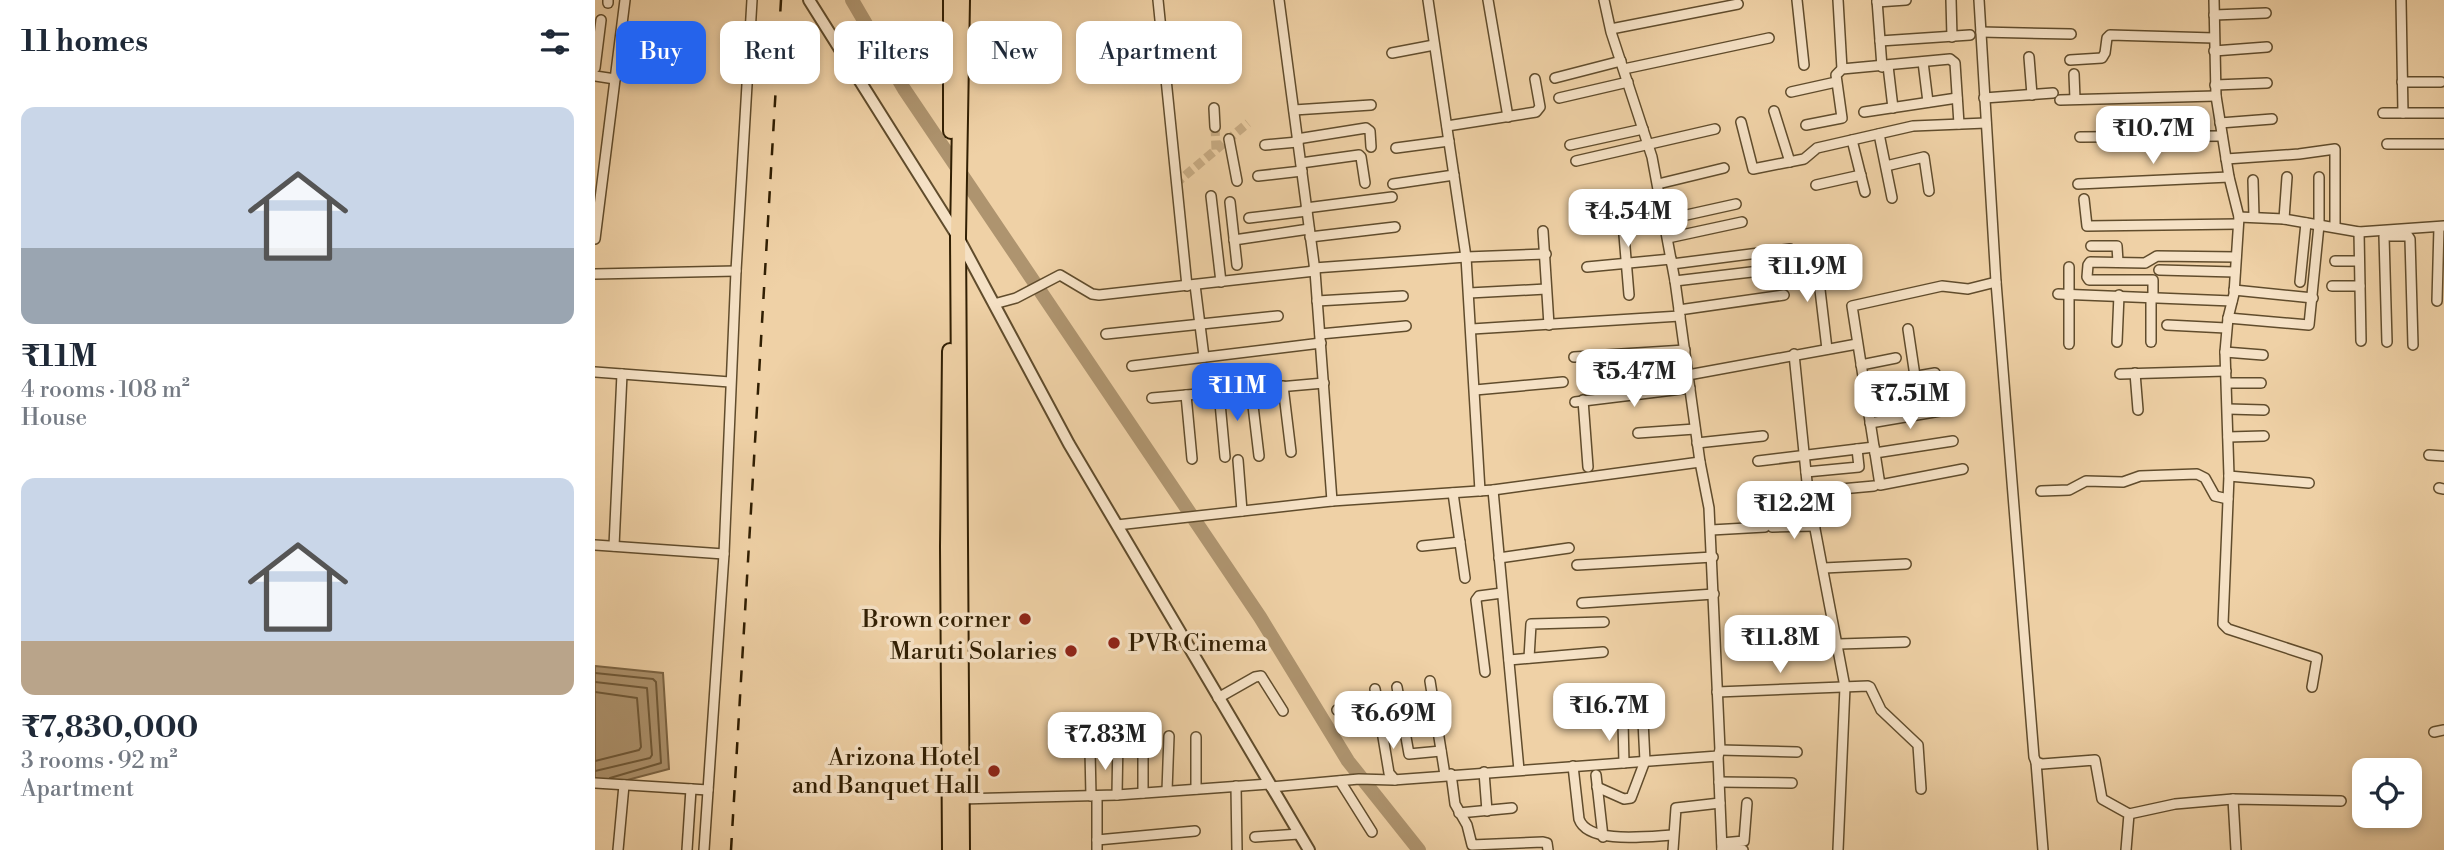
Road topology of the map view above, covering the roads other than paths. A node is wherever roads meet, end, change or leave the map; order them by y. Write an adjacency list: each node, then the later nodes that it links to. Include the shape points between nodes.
1 (625, 0): 46 (street)
2 (752, 0): 164 (street)
3 (810, 0): 138 (street)
4 (951, 0): 94 (main road)
5 (962, 0): 94 (main road)
6 (1158, 0): 171 (street)
7 (1279, 0): 65 (street)
8 (1428, 0): 31 (street)
9 (1488, 0): 71 (street)
10 (1604, 0): 23 (street)
11 (1797, 0): 39 (street)
12 (1838, 0): 42 (street)
13 (1906, 0): 18 (street)
14 (1951, 0): 27 (street)
15 (1979, 0): 24 (street)
16 (2214, 0): 21 (street)
17 (2401, 0): 50 (street)
18 (1877, 1): 30 (street)
19 (1738, 4): 23 (street)
20 (2266, 13): 21 (street)
21 (2214, 15): 29 (street)
22 (601, 20): 41 (street)
23 (1611, 29): 38 (street)
24 (1981, 32): 25 (street); 59 (street)
25 (2071, 34)
26 (1970, 35): 27 (street)
27 (1952, 37): 30 (street)
28 (1769, 38): 38 (street)
29 (2214, 38): 33 (street); 36 (street, via 2108,35 2104,57)
30 (1880, 41): 40 (street)
31 (1434, 45): 34 (street); 78 (street)
32 (2267, 47): 33 (street)
33 (2214, 51): 53 (street)
34 (1392, 53)
35 (2029, 57): 55 (street)
36 (2070, 60)
37 (1923, 62): 40 (street); 58 (street, via 1953,60); 61 (street)
38 (1622, 65): 45 (street); 48 (street)
39 (1804, 65)
40 (1885, 66): 42 (street); 63 (street)
41 (595, 68)
42 (1842, 69): 49 (street)
43 (2074, 74): 60 (street)
44 (595, 76): 46 (street)
45 (1555, 78)
46 (615, 79): 145 (street)
47 (1535, 79): 71 (street, via 1539,110)
48 (1628, 82): 57 (street); 80 (street)
49 (1836, 82): 54 (street); 77 (street, via 1842,118)
50 (2402, 82): 51 (street); 69 (street)
51 (2441, 82)
52 (2267, 83): 53 (street)
53 (2215, 85): 56 (street)
54 (1791, 92)
55 (2032, 95): 59 (street); 60 (street)
56 (2216, 96): 60 (street); 75 (street)
57 (1559, 98)
58 (1958, 98): 61 (street); 76 (street)
59 (1984, 98): 74 (street)
60 (2075, 99)
61 (1928, 102): 63 (street)
62 (1371, 105): 65 (street)
63 (1893, 107): 67 (street)
64 (1214, 108): 79 (street)
65 (1294, 110): 87 (street)
66 (1774, 111): 99 (street)
67 (1864, 111)
68 (2383, 113): 69 (street)
69 (2403, 113): 70 (street)
70 (2444, 113)
71 (1508, 117): 78 (street)
72 (2271, 119): 75 (street)
73 (1741, 122): 99 (street, via 1753,169)
74 (1986, 123): 76 (street); 169 (street)
75 (2220, 123): 83 (street)
76 (1959, 124): 82 (street, via 1919,125)
77 (1806, 125)
78 (1447, 126): 88 (street)
79 (1215, 127)
80 (1643, 129): 89 (street); 93 (street)
81 (1715, 129): 89 (street)
82 (1879, 134): 86 (street); 100 (street)
83 (2222, 136): 84 (street); 97 (street)
84 (2080, 137)
85 (1230, 139): 110 (street)
86 (1852, 140): 99 (street, via 1817,148 1806,158); 104 (street)
87 (1298, 141): 92 (street); 95 (street, via 1366,128); 101 (street)
88 (1449, 141): 96 (street); 103 (street)
89 (1649, 144): 98 (street); 113 (street)
90 (2387, 144): 91 (street)
91 (2444, 144)
92 (1265, 145)
93 (1570, 145)
94 (956, 146): 138 (main road)
95 (1371, 147)
96 (1396, 148)
97 (2226, 159): 106 (street); 136 (street, via 2335,149)
98 (1576, 161)
99 (1790, 162)
100 (1886, 166): 116 (street, via 1924,157); 120 (street)
101 (1301, 167): 105 (street); 111 (street, via 1359,155); 125 (street)
102 (1724, 168): 113 (street)
103 (1454, 175): 112 (street); 151 (street)
104 (1861, 175): 115 (street); 117 (street)
105 (1258, 176)
106 (2229, 177): 114 (street); 131 (street)
107 (2287, 177): 129 (street)
108 (2319, 177): 134 (street)
109 (2253, 180): 127 (street)
110 (1237, 181)
111 (1366, 183)
112 (1392, 184)
113 (1658, 184): 124 (street)
114 (2078, 184)
115 (1816, 185)
116 (1929, 191)
117 (1865, 192)
118 (1211, 196): 168 (street)
119 (1392, 197): 125 (street)
120 (1892, 198)
121 (2084, 198): 131 (street, via 2087,226)
122 (1230, 202): 146 (street)
123 (1736, 204): 130 (street)
124 (1662, 206): 126 (street); 130 (street)
125 (1307, 210): 128 (street); 140 (street)
126 (1587, 214)
127 (2254, 217): 129 (street); 131 (street)
128 (1249, 218)
129 (2284, 219): 133 (street)
130 (1664, 220): 144 (street)
131 (2239, 220): 152 (street)
132 (1742, 222): 144 (street)
133 (2306, 223): 134 (street); 170 (street)
134 (2319, 225): 136 (street); 183 (street)
135 (1395, 227): 140 (street)
136 (2335, 227): 141 (street)
137 (2441, 227): 141 (street); 186 (street)
138 (955, 231): 187 (street); 298 (main road)
139 (1543, 231): 149 (street)
140 (1310, 233): 146 (street); 162 (street)
141 (2359, 234): 143 (street); 155 (street)
142 (1624, 235): 157 (street)
143 (2384, 236): 202 (street); 205 (street, via 2410,239)
144 (1668, 238): 153 (street)
145 (595, 239)
146 (1234, 240): 158 (street)
147 (2091, 246): 156 (street, via 2117,246)
148 (1790, 249): 153 (street)
149 (1546, 254): 151 (street); 174 (street)
150 (1816, 256): 206 (street)
151 (1466, 257): 162 (street); 176 (street)
152 (2236, 257): 156 (street, via 2157,256 2144,263); 165 (street)
153 (1672, 261): 157 (street); 167 (street)
154 (2336, 261): 155 (street)
155 (2360, 261): 173 (street)
156 (2118, 262): 182 (street, via 2089,263 2087,279 2150,279)
157 (1627, 264): 160 (street); 181 (street)
158 (1237, 265)
159 (1802, 266): 167 (street)
160 (1587, 267)
161 (2069, 267): 177 (street)
162 (1315, 270): 168 (street); 184 (street)
163 (2159, 270): 165 (street)
164 (736, 271): 166 (street); 224 (street)
165 (2235, 272): 175 (street)
166 (595, 274)
167 (1675, 281): 188 (street)
168 (1221, 282): 171 (street)
169 (1996, 282): 203 (street, via 1968,289 1942,286 1852,306); 322 (street)
170 (2300, 282)
171 (1191, 285): 187 (street, via 1099,295 1064,276 1055,276 1017,298); 191 (street)
172 (2332, 286): 173 (street)
173 (2360, 286): 199 (street)
174 (1546, 289): 176 (street); 192 (street)
175 (2234, 290): 183 (street); 185 (street)
176 (1469, 293): 195 (street)
177 (2062, 294): 179 (street); 204 (street)
178 (1784, 295): 188 (street)
179 (2119, 295): 182 (street); 200 (street)
180 (1403, 296): 184 (street)
181 (1629, 296)
182 (2152, 297): 185 (street); 201 (street)
183 (2313, 298): 190 (street, via 2309,326)
184 (1317, 301): 198 (street)
185 (2232, 301): 190 (street)
186 (2437, 301)
187 (994, 304): 275 (street)
188 (1680, 313): 192 (street); 207 (street)
189 (1278, 316): 191 (street)
190 (2227, 323): 193 (street); 208 (street)
191 (1200, 324): 197 (street); 211 (street)
192 (1549, 325): 195 (street)
193 (2167, 325)
194 (1406, 326): 198 (street)
195 (1472, 329): 233 (street)
196 (1908, 329): 223 (street)
197 (1106, 334)
198 (1321, 339): 211 (street); 226 (street)
199 (2361, 341)
200 (2117, 342)
201 (2151, 342)
202 (2387, 342)
203 (1857, 344): 206 (street); 214 (street)
204 (2069, 344)
205 (2413, 345)
206 (1826, 349): 209 (street)
207 (1685, 350): 212 (street); 221 (street)
208 (2225, 352): 210 (street); 216 (street)
209 (1794, 354): 221 (street); 252 (street)
210 (2263, 355)
211 (1204, 357): 215 (street)
212 (1574, 357)
213 (1896, 358): 214 (street)
214 (1861, 365): 229 (street)
215 (1132, 366)
216 (2226, 371): 219 (street); 227 (street)
217 (595, 372): 220 (street)
218 (1935, 373): 223 (street)
219 (2135, 373): 222 (street); 239 (street)
220 (622, 374): 224 (street); 281 (street)
221 (1688, 374): 231 (street)
222 (2120, 374)
223 (1915, 376): 229 (street)
224 (730, 382): 283 (street)
225 (1563, 382): 233 (street)
226 (1324, 383): 230 (street); 273 (street)
227 (2227, 383): 228 (street); 237 (street)
228 (2261, 383)
229 (1865, 385): 241 (street)
230 (1283, 386): 232 (street); 251 (street)
231 (1690, 388): 242 (street); 261 (street, via 1579,401)
232 (1251, 389): 234 (street); 254 (street)
233 (1475, 390): 268 (street)
234 (1219, 392): 235 (street); 256 (street)
235 (1186, 395): 236 (street); 257 (street)
236 (1151, 398)
237 (2228, 409): 240 (street); 246 (street)
238 (1945, 410): 241 (street)
239 (2138, 410)
240 (2264, 410)
241 (1870, 423): 250 (street)
242 (1695, 429): 243 (street); 248 (street)
243 (1638, 433)
244 (1763, 436): 248 (street)
245 (2264, 436): 246 (street)
246 (2228, 437): 264 (street)
247 (1953, 441): 250 (street)
248 (1697, 443): 260 (street)
249 (1857, 449): 250 (street); 252 (street); 263 (street, via 1859,467)
250 (1874, 450): 262 (street, via 1881,485)
251 (1291, 452)
252 (1803, 455): 259 (street); 263 (street)
253 (2429, 455): 255 (street)
254 (1259, 456)
255 (2444, 456)
256 (1225, 457)
257 (1192, 459)
258 (1238, 460): 274 (street)
259 (1758, 461)
260 (1700, 462): 267 (street); 277 (street)
261 (1588, 467)
262 (1963, 469)
263 (1805, 472): 270 (street)
264 (2228, 476): 265 (street); 272 (street)
265 (2309, 483)
266 (1874, 486): 270 (street)
267 (1493, 490): 268 (street); 285 (street)
268 (1480, 491): 271 (street)
269 (2041, 491): 272 (street, via 2069,489 2086,481 2197,474 2205,478 2215,496)
270 (1808, 492): 276 (street)
271 (1453, 493): 273 (street); 278 (street)
272 (2228, 499): 304 (street, via 2224,624 2317,658)
273 (1332, 501): 274 (street)
274 (1242, 511): 275 (street)
275 (1117, 525): 307 (street)
276 (1815, 526): 277 (street); 288 (street)
277 (1711, 530): 284 (street)
278 (1460, 542): 280 (street); 289 (street)
279 (595, 545): 281 (street)
280 (1422, 545)
281 (614, 546): 283 (street)
282 (1569, 548): 285 (street)
283 (724, 554): 341 (street)
284 (1713, 557): 287 (street); 291 (street)
285 (1499, 558): 290 (street)
286 (1906, 564): 288 (street)
287 (1577, 565)
288 (1824, 568): 295 (street)
289 (1465, 578)
290 (1503, 593): 299 (street); 300 (street, via 1476,600)
291 (1714, 594): 292 (street); 306 (street)
292 (1582, 603)
293 (1604, 622): 297 (street, via 1531,624)
294 (1905, 642): 295 (street)
295 (1839, 644): 303 (street)
296 (1603, 653): 297 (street)
297 (1529, 658): 299 (street)
298 (954, 659): 346 (main road); 367 (main road)
299 (1509, 660): 325 (street)
300 (1485, 672)
301 (1430, 681): 318 (street)
302 (1397, 687): 318 (street, via 1409,754)
303 (1845, 687): 306 (street); 340 (street, via 1870,687 1881,710 1915,741); 374 (street)
304 (2312, 687)
305 (1375, 689): 308 (street)
306 (1717, 691): 320 (street)
307 (1218, 698): 310 (street, via 1259,676); 335 (street)
308 (1378, 703): 309 (street); 330 (street)
309 (1337, 710)
310 (1283, 711)
311 (1643, 721): 321 (street)
312 (1623, 722): 323 (street)
313 (1169, 736): 342 (street)
314 (1118, 737): 344 (street)
315 (1196, 737): 339 (street)
316 (1143, 738): 343 (street)
317 (1090, 750): 345 (street)
318 (1441, 751): 327 (street)
319 (1797, 752): 320 (street)
320 (1719, 753): 321 (street); 331 (street)
321 (1644, 761): 323 (street); 337 (street, via 1631,798)
322 (2036, 762): 354 (street, via 2095,760 2102,799); 375 (street)
323 (1624, 763): 324 (street)
324 (1573, 766): 325 (street); 360 (street, via 1580,824)
325 (1519, 770): 326 (street)
326 (1484, 772): 327 (street); 352 (street)
327 (1448, 774): 330 (street); 353 (street)
328 (1596, 775): 337 (street)
329 (1340, 780): 330 (street); 335 (street); 356 (street)
330 (1394, 780)
331 (1719, 782): 333 (street); 349 (street)
332 (595, 783): 334 (street)
333 (1792, 783)
334 (624, 785): 338 (street); 364 (street)
335 (1270, 785): 336 (street); 357 (street)
336 (1235, 786): 339 (street); 369 (street)
337 (1597, 786): 360 (street)
338 (691, 789): 341 (street); 365 (street)
339 (1196, 789): 342 (street)
340 (1921, 789)
341 (708, 790): 366 (street)
342 (1167, 792): 343 (street)
343 (1143, 793): 344 (street)
344 (1117, 795): 345 (street)
345 (1094, 796): 346 (street); 361 (street)
346 (961, 799): 368 (main road)
347 (2233, 799): 348 (street); 354 (street); 377 (street)
348 (2341, 802)
349 (1720, 803): 358 (street, via 1676,808); 362 (street)
350 (1747, 803): 362 (street, via 1744,841)
351 (1512, 808): 352 (street)
352 (1487, 811): 353 (street)
353 (1459, 813): 363 (street, via 1472,845)
354 (2129, 814): 376 (street)
355 (1195, 831): 361 (street)
356 (1373, 832)
357 (1299, 834): 359 (street); 370 (street)
358 (1673, 835): 360 (street); 372 (street)
359 (1255, 837)
360 (1603, 837)
361 (1097, 845)
362 (1722, 847): 373 (street)
363 (1488, 848): 371 (street, via 1543,842)
364 (618, 850)
365 (687, 850)
366 (704, 850)
367 (950, 850)
368 (962, 850)
369 (1237, 850)
370 (1309, 850)
371 (1549, 850)
372 (1673, 850)
373 (1743, 850)
374 (1838, 850)
375 (2043, 850)
376 (2126, 850)
377 (2236, 850)

